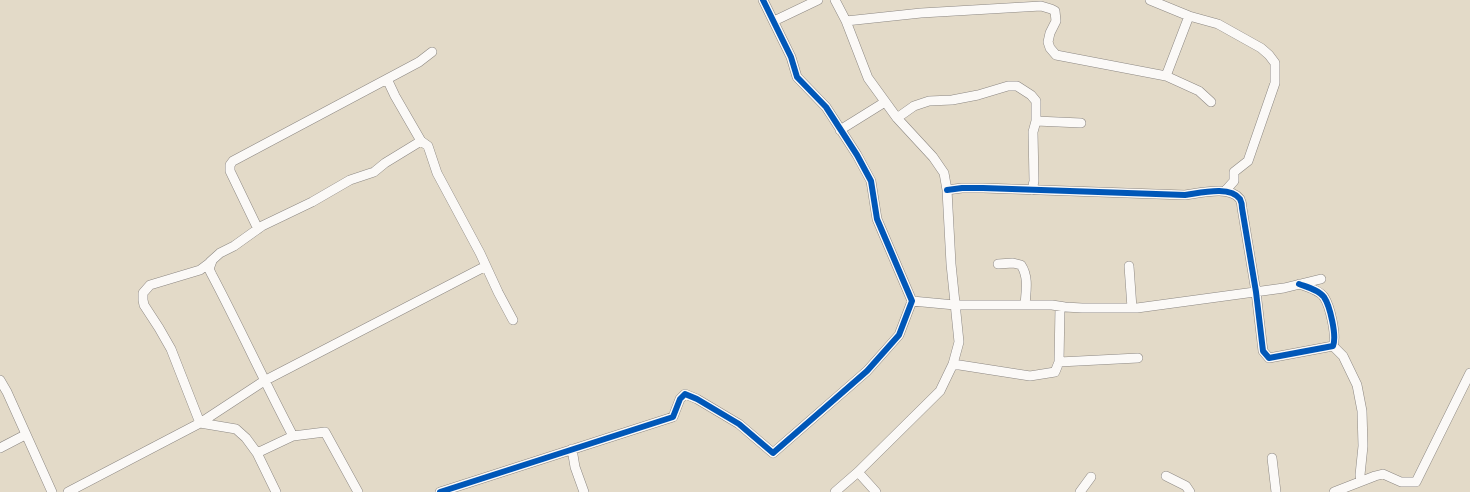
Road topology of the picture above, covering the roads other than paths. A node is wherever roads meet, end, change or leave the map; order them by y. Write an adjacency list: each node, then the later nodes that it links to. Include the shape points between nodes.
1 (763, 0): 6 (street)
2 (818, 0): 6 (street)
3 (835, 0): 7 (street)
4 (1150, 0): 5 (street)
5 (1189, 16): 9 (street); 20 (street, via 1218,24 1261,48 1275,63 1275,83 1248,160 1234,172 1234,181)
6 (774, 21): 16 (street, via 791,57 796,76 826,107)
7 (846, 21): 9 (street, via 921,12 1041,6 1054,11 1056,21 1048,42 1056,55); 11 (street, via 868,78)
8 (432, 52): 10 (street)
9 (1166, 76): 12 (street, via 1199,91)
10 (387, 79): 17 (street); 21 (street, via 233,161 230,171)
11 (885, 102): 13 (street); 16 (street)
12 (1211, 102)
13 (897, 118): 14 (street, via 914,106 929,101 978,96 1008,86 1017,86 1032,95 1036,101); 18 (street, via 944,172)
14 (1036, 121): 15 (street); 19 (street, via 1033,132 1035,170)
15 (1081, 123)
16 (840, 130): 29 (street, via 871,181 877,219)
17 (421, 141): 21 (street, via 374,172 350,180); 24 (street, via 428,146 437,173)
18 (947, 190): 19 (street); 30 (street, via 950,264)
19 (1032, 190): 20 (street, via 1186,196)
20 (1226, 190): 28 (street, via 1240,200)
21 (258, 228): 22 (street, via 210,262)
22 (212, 261): 41 (street, via 209,269 242,331); 42 (street, via 200,270 150,285 143,293 144,305 171,349)
23 (998, 264): 31 (street, via 1021,265 1025,271)
24 (486, 266): 34 (street); 41 (street)
25 (1129, 266): 33 (street)
26 (1321, 279): 27 (street)
27 (1299, 284): 28 (street); 35 (street, via 1313,289 1324,297 1334,328)
28 (1256, 292): 33 (street); 35 (street, via 1263,351 1269,358)
29 (912, 301): 30 (street); 46 (street, via 899,335 872,365 773,453 739,424 685,394 673,416)
30 (955, 305): 31 (street); 38 (street, via 959,342)
31 (1025, 305): 32 (street)
32 (1060, 307): 33 (street); 37 (street)
33 (1132, 308)
34 (513, 320)
35 (1333, 346): 52 (street, via 1343,356 1357,385 1362,411)
36 (1138, 358): 37 (street)
37 (1059, 362): 38 (street, via 1055,372 1030,376)
38 (953, 364): 49 (street, via 940,391)
39 (1470, 373): 52 (street, via 1416,482 1402,482 1383,474)
40 (0, 380): 43 (street)
41 (264, 381): 42 (street); 44 (street)
42 (200, 423): 47 (street, via 236,429); 54 (street)
43 (25, 435): 45 (street); 53 (street)
44 (293, 436): 47 (street); 56 (street, via 325,432)
45 (0, 448)
46 (572, 449): 57 (street); 58 (street)
47 (256, 453): 55 (street)
48 (1272, 458): 63 (street)
49 (858, 472): 59 (street); 60 (street)
50 (1166, 476): 62 (street, via 1186,486)
51 (1091, 477): 61 (street)
52 (1361, 481): 64 (street)
53 (52, 492)
54 (68, 492)
55 (276, 492)
56 (358, 492)
57 (440, 492)
58 (584, 492)
59 (835, 492)
60 (876, 492)
61 (1080, 492)
62 (1190, 492)
63 (1276, 492)
64 (1334, 492)

